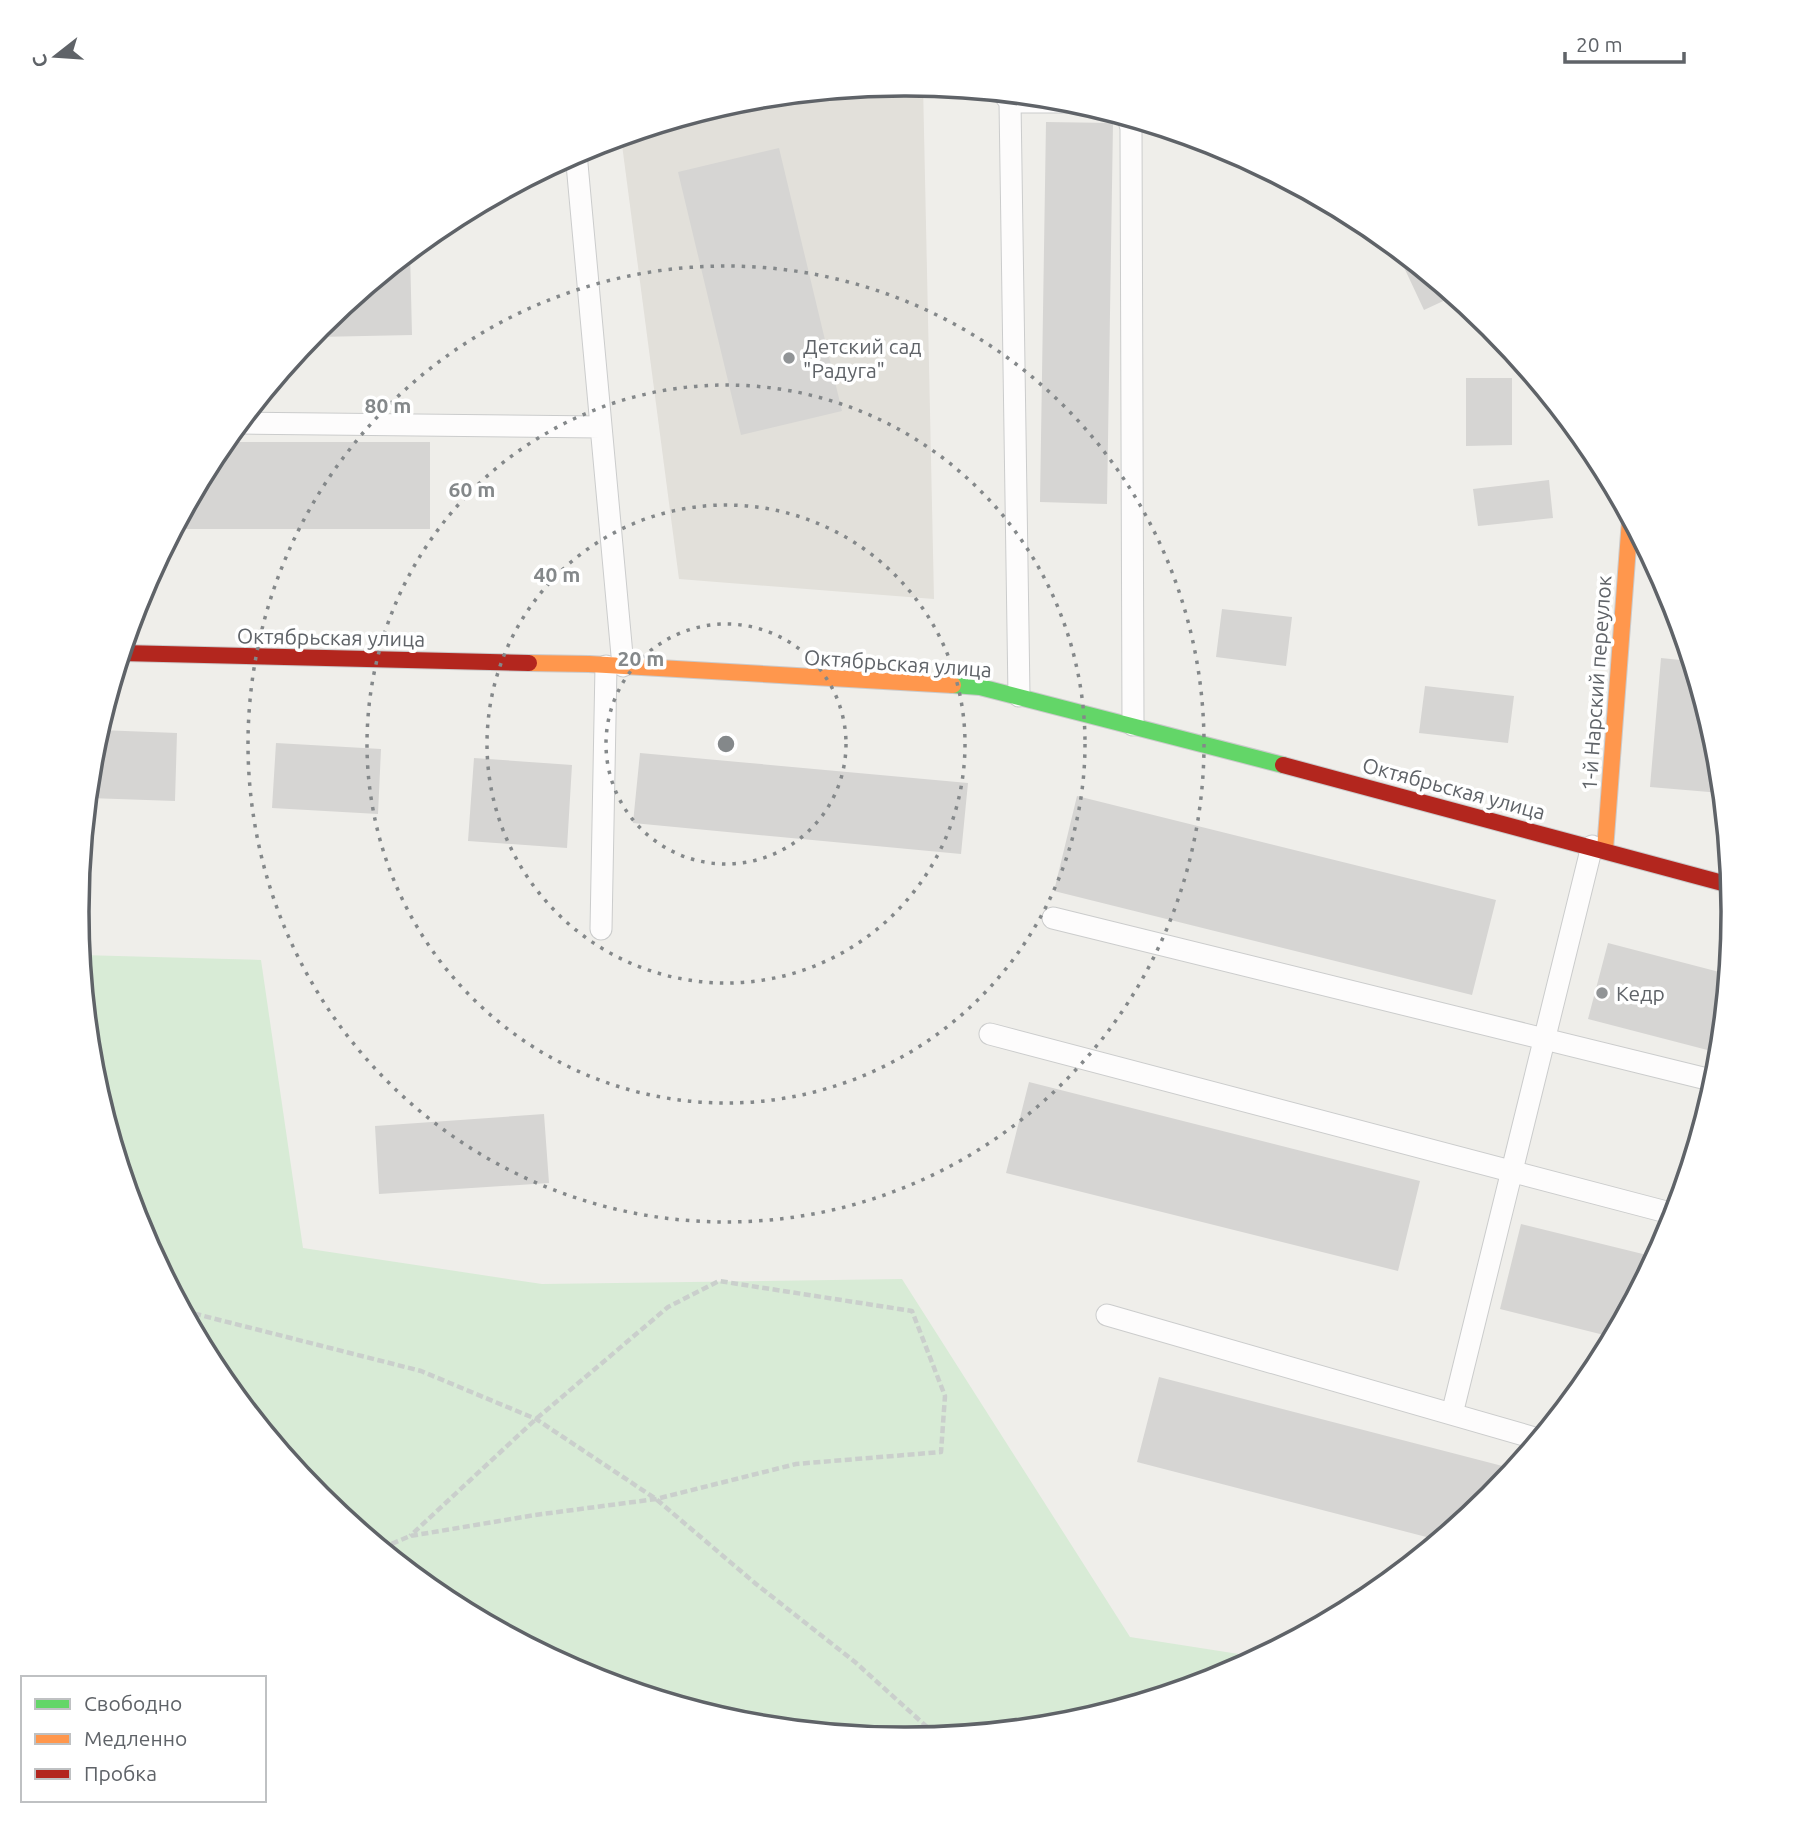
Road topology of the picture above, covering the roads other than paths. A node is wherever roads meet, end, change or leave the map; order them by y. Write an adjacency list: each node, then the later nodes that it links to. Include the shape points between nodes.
1 (1006, 102): 9 (lane)
2 (1129, 128): 10 (lane)
3 (577, 165): 5 (lane)
4 (252, 423): 5 (lane)
5 (601, 427): 8 (lane)
6 (1628, 536): 11 (street, 1-й Нарский переулок)
7 (132, 653): 8 (street, Октябрьская улица)
8 (614, 666): 9 (street, Октябрьская улица, via 980,687); 14 (lane)
9 (1019, 696): 10 (street, Октябрьская улица)
10 (1133, 725): 11 (street, Октябрьская улица)
11 (1598, 848): 12 (street, Октябрьская улица); 16 (lane)
12 (1720, 882)
13 (1053, 918): 16 (lane)
14 (601, 929)
15 (990, 1034): 18 (lane)
16 (1544, 1039): 17 (lane); 18 (lane)
17 (1703, 1078)
18 (1511, 1171): 19 (lane); 21 (lane)
19 (1664, 1211)
20 (1107, 1315): 21 (lane)
21 (1452, 1414): 22 (lane)
22 (1529, 1436)

